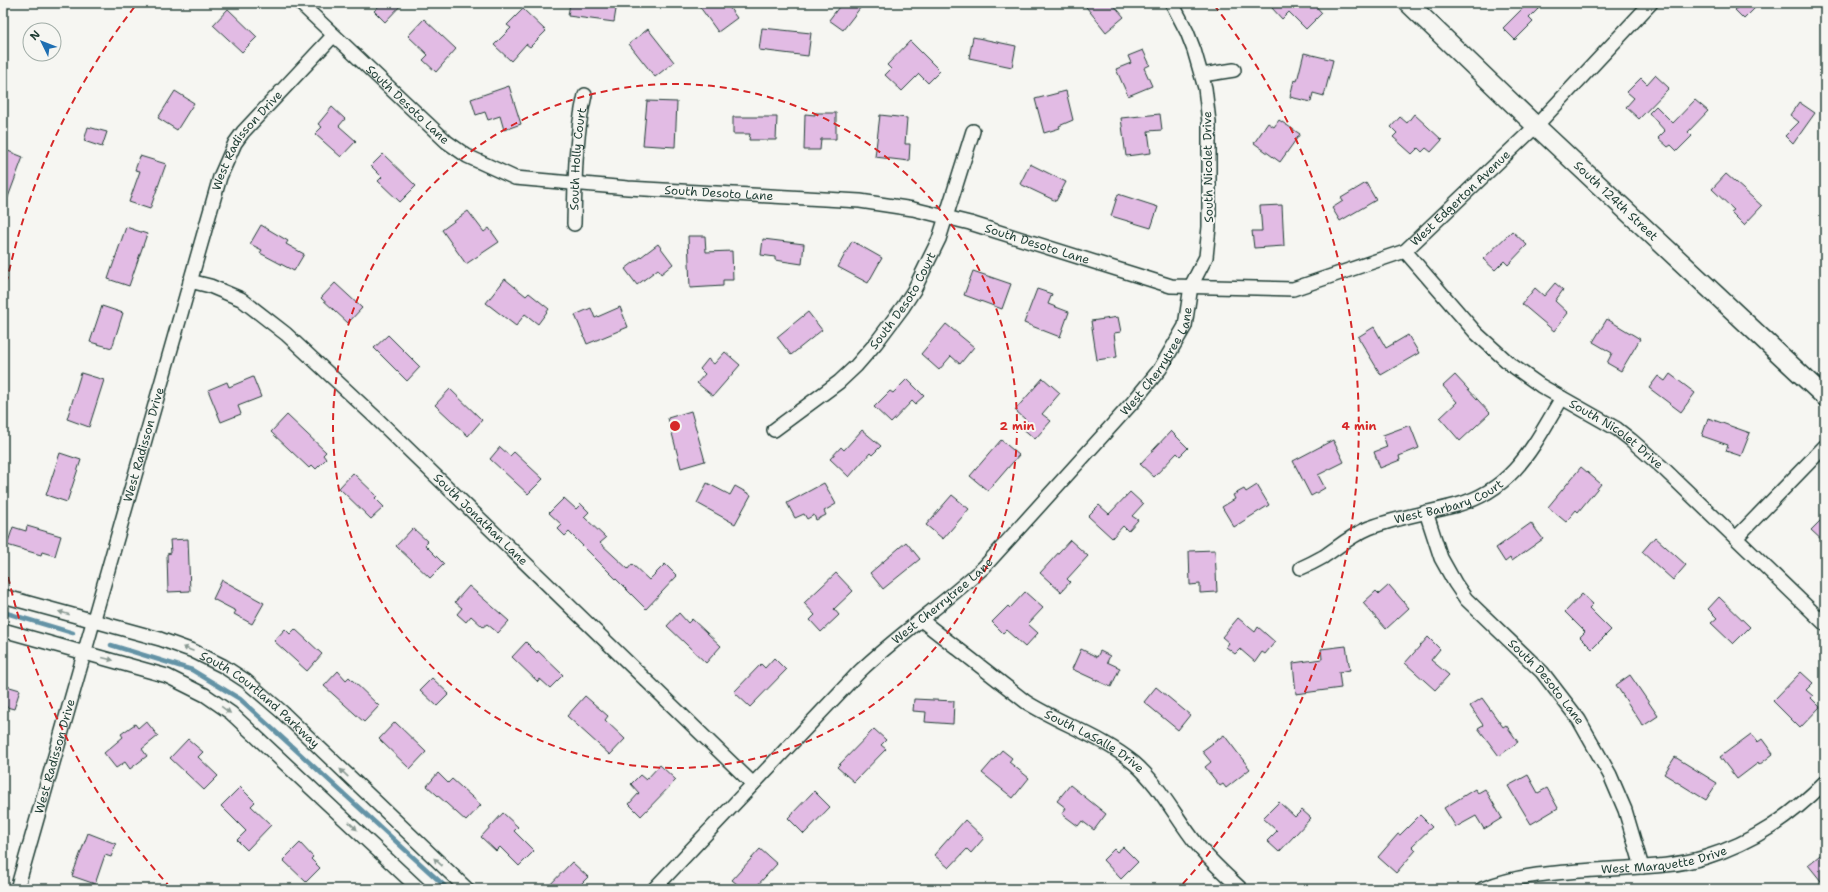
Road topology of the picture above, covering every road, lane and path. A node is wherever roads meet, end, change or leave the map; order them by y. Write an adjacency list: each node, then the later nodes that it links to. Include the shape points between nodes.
1 (300, 3): 5 (street, South Desoto Lane)
2 (1172, 3): 7 (street, South Nicolet Drive, via 1187,32)
3 (1408, 3): 9 (street, South 124th Street)
4 (1651, 3): 9 (street, West Edgerton Avenue)
5 (333, 36): 11 (street, South Desoto Lane, via 437,133 467,156 515,178); 15 (street, West Radisson Drive, via 235,143 220,177)
6 (1234, 70): 7 (street)
7 (1202, 75): 16 (street, South Nicolet Drive, via 1210,122 1209,227 1206,257)
8 (585, 95): 11 (street, South Holly Court, via 580,115)
9 (1536, 126): 14 (street, West Edgerton Avenue); 17 (street, South 124th Street)
10 (973, 131): 12 (street, South Desoto Court)
11 (575, 184): 12 (street, South Desoto Lane, via 860,201); 13 (street, South Holly Court)
12 (945, 217): 16 (street, South Desoto Lane, via 1002,232 1171,286); 19 (street, South Desoto Court, via 933,254 914,290 876,343 839,382)
13 (574, 224)
14 (1405, 251): 16 (street, West Edgerton Avenue, via 1293,289); 18 (street, South Nicolet Drive, via 1476,333 1510,364)
15 (190, 281): 26 (street, West Radisson Drive); 31 (street, South Jonathan Lane, via 241,299 286,334)
16 (1191, 286): 25 (street, West Cherrytree Lane, via 1185,326 1160,369 984,567)
17 (1825, 397)
18 (1562, 398): 21 (street, West Barbary Court, via 1534,446 1507,478 1466,502); 22 (street, South Nicolet Drive, via 1631,440)
19 (774, 430)
20 (1825, 446): 22 (street)
21 (1426, 512): 23 (street, West Barbary Court, via 1368,529); 32 (street, South Desoto Lane, via 1441,558 1466,599 1542,672 1579,720 1610,775 1625,810)
22 (1736, 538): 27 (street, South Nicolet Drive)
23 (1301, 568)
24 (3, 596): 26 (street, South Courtland Parkway, one-way to 24)
25 (921, 620): 31 (street, West Cherrytree Lane, via 860,671); 37 (street, South LaSalle Drive, via 1026,702 1118,751 1136,765 1196,844)
26 (93, 621): 29 (street, West Radisson Drive); 35 (street, South Courtland Parkway, one-way to 26, via 282,712 246,681 192,651 160,639)
27 (1825, 624)
28 (3, 630): 29 (street)
29 (84, 653): 33 (street, West Radisson Drive); 34 (street, one-way to 34, via 167,676 205,695 231,713)
30 (1825, 782): 32 (street, West Marquette Drive, via 1787,816 1754,839 1705,858)
31 (753, 784): 36 (street, West Cherrytree Lane)
32 (1642, 867): 38 (street, West Marquette Drive, via 1540,874 1504,881)
33 (18, 889)
34 (419, 889)
35 (467, 889)
36 (654, 889)
37 (1240, 889)
38 (1482, 889)

